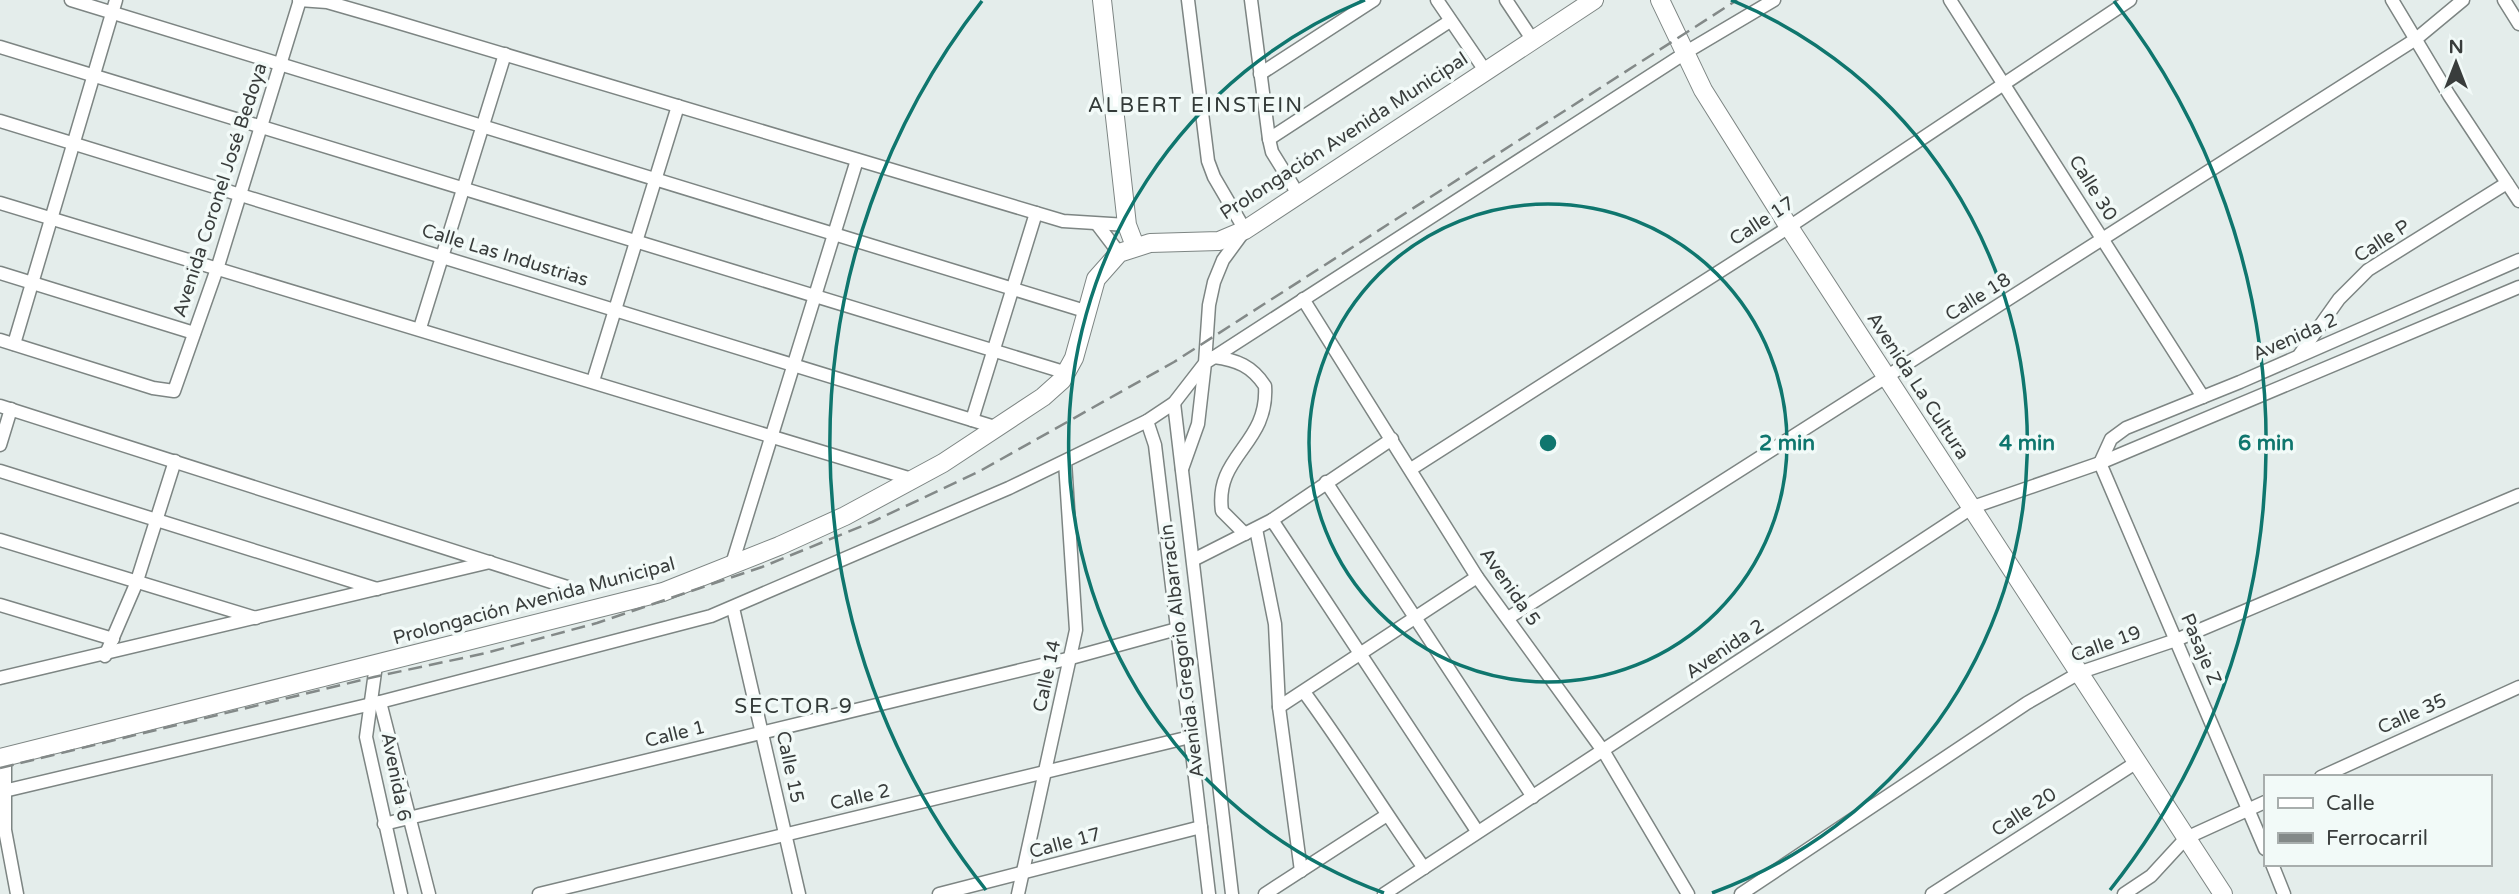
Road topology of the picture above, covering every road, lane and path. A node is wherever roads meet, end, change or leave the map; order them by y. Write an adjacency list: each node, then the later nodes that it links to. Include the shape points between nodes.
1 (71, 0): 17 (street)
2 (300, 0): 23 (street, via 327,2); 25 (street, Avenida Coronel José Bedoya)
3 (1101, 0): 47 (main road)
4 (1188, 0): 49 (street, via 1208,160)
5 (1251, 0): 27 (street)
6 (1374, 0): 27 (street)
7 (1437, 0): 18 (street)
8 (1506, 0): 20 (street)
9 (1661, 0): 24 (main road, Avenida La Cultura)
10 (1774, 0): 24 (street)
11 (1950, 0): 29 (street, Calle 30)
12 (2130, 0): 29 (street, Calle 17)
13 (2392, 0): 21 (street)
14 (2463, 0): 21 (street, Calle 18)
15 (2504, 0): 19 (street)
16 (1585, 2): 20 (main road, Prolongación Avenida Municipal)
17 (114, 6): 25 (street); 28 (street)
18 (1450, 21): 26 (street); 34 (street)
19 (2519, 24)
20 (1532, 39): 26 (main road, Prolongación Avenida Municipal)
21 (2416, 39): 38 (street); 51 (street, Calle 18)
22 (0, 47): 28 (street)
23 (505, 54): 30 (street); 32 (street)
24 (1684, 55): 48 (main road, Avenida La Cultura); 62 (street)
25 (280, 64): 32 (street); 33 (street, Avenida Coronel José Bedoya)
26 (1484, 69): 41 (main road, Prolongación Avenida Municipal)
27 (1259, 74): 34 (street)
28 (93, 75): 33 (street); 35 (street)
29 (2004, 84): 48 (street, Calle 17); 51 (street, Calle 30)
30 (678, 106): 36 (street); 37 (street)
31 (0, 121): 35 (street, Calle Las Industrias)
32 (483, 126): 37 (street); 39 (street)
33 (261, 127): 39 (street); 40 (street, Avenida Coronel José Bedoya)
34 (1269, 139): 41 (street)
35 (73, 143): 40 (street, Calle Las Industrias); 45 (street)
36 (857, 160): 44 (street); 50 (street)
37 (656, 179): 50 (street); 52 (street)
38 (2507, 183): 42 (street); 70 (street, Calle P, via 2368,270 2339,299)
39 (463, 189): 52 (street); 54 (street)
40 (240, 194): 54 (street, Calle Las Industrias); 56 (street, Avenida Coronel José Bedoya)
41 (1298, 194): 49 (main road, Prolongación Avenida Municipal)
42 (2519, 201)
43 (0, 203): 45 (street)
44 (1036, 213): 46 (street); 60 (street)
45 (51, 219): 56 (street); 58 (street)
46 (1097, 224): 47 (street); 53 (street)
47 (1127, 225): 53 (main road)
48 (1789, 227): 74 (main road, Avenida La Cultura); 91 (street, Calle 17)
49 (1245, 230): 53 (main road, Prolongación Avenida Municipal, via 1219,241); 71 (street, via 1223,260 1214,282 1209,305)
50 (834, 234): 60 (street); 61 (street)
51 (2103, 240): 74 (street, Calle 18); 77 (street, Calle 30)
52 (637, 242): 61 (street); 63 (street)
53 (1128, 249): 64 (main road, Prolongación Avenida Municipal, via 1101,272)
54 (442, 256): 63 (street, Calle Las Industrias); 65 (street)
55 (2519, 260): 70 (street, Avenida 2)
56 (218, 266): 65 (street); 66 (street, Avenida Coronel José Bedoya)
57 (0, 272): 58 (street)
58 (32, 282): 66 (street); 68 (street)
59 (2519, 287): 80 (street, Avenida 2)
60 (1013, 289): 64 (street); 69 (street)
61 (815, 296): 69 (street); 72 (street)
62 (1303, 299): 71 (street); 85 (street, Avenida 5)
63 (615, 309): 72 (street, Calle Las Industrias); 75 (street)
64 (1085, 311): 73 (main road, Prolongación Avenida Municipal)
65 (420, 328): 75 (street)
66 (194, 333): 68 (street, Avenida Coronel José Bedoya, via 174,391)
67 (0, 340): 68 (street)
68 (14, 344)
69 (994, 350): 73 (street); 81 (street)
70 (2299, 355): 76 (street, Avenida 2)
71 (1210, 360): 78 (street); 90 (street, via 1198,424); 99 (street, via 1240,362 1265,386 1265,408 1257,430 1226,471 1222,484 1222,511)
72 (794, 364): 81 (street, Calle Las Industrias); 84 (street)
73 (1067, 373): 83 (main road, Prolongación Avenida Municipal, via 1043,397)
74 (1887, 378): 96 (main road, Avenida La Cultura); 112 (street, Calle 18)
75 (593, 381): 84 (street)
76 (2240, 382): 77 (street, Avenida 2); 80 (street)
77 (2203, 397): 89 (street, Avenida 2, via 2117,434)
78 (1174, 403): 82 (street); 90 (street, Avenida Gregorio Albarracín)
79 (5, 407): 86 (street); 87 (street)
80 (2225, 409): 89 (street, Avenida 2)
81 (972, 420): 83 (street, Calle Las Industrias)
82 (1147, 421): 88 (street); 113 (street, Avenida Gregorio Albarracín, via 1155,445)
83 (998, 428): 93 (main road, Prolongación Avenida Municipal)
84 (772, 436): 93 (street); 103 (street)
85 (1392, 439): 91 (street, Avenida 5); 94 (street)
86 (0, 445)
87 (175, 461): 97 (street); 102 (street)
88 (1065, 462): 109 (street); 118 (street, Calle 14, via 1075,614)
89 (2100, 463): 96 (street, Avenida 2); 115 (street, Pasaje Z)
90 (1182, 469): 101 (street, Avenida Gregorio Albarracín)
91 (1411, 469): 104 (street, Avenida 5)
92 (0, 471): 97 (street)
93 (915, 480): 103 (main road, Prolongación Avenida Municipal, via 845,516)
94 (1326, 482): 98 (street); 111 (street)
95 (2519, 495): 115 (street, Calle 19)
96 (1973, 507): 120 (main road, Avenida La Cultura); 128 (street, Avenida 2)
97 (157, 520): 105 (street); 107 (street)
98 (1272, 520): 99 (street); 116 (street)
99 (1251, 532): 101 (street); 125 (street, via 1275,624)
100 (0, 540): 105 (street)
101 (1193, 560): 157 (street, Avenida Gregorio Albarracín)
102 (491, 561): 106 (street); 107 (street)
103 (732, 564): 119 (main road, Prolongación Avenida Municipal, via 663,592)
104 (1477, 577): 111 (street); 112 (street, Avenida 5)
105 (136, 584): 110 (street); 114 (street)
106 (567, 587)
107 (377, 589): 110 (street)
108 (0, 605): 114 (street)
109 (733, 608): 124 (street, via 627,641); 126 (street, Calle 15)
110 (257, 618): 117 (street)
111 (1416, 618): 116 (street); 134 (street)
112 (1508, 618): 128 (street, Avenida 5)
113 (1177, 629): 118 (street, Calle 1); 127 (street, Avenida Gregorio Albarracín)
114 (113, 639): 117 (street)
115 (2176, 640): 120 (street, Calle 19); 136 (street, Pasaje Z)
116 (1362, 655): 123 (street); 141 (street)
117 (105, 656): 121 (street)
118 (1071, 657): 126 (street, Calle 1); 131 (street, Calle 14)
119 (376, 666): 124 (street, Avenida 6); 129 (main road, Prolongación Avenida Municipal)
120 (2081, 672): 130 (main road, Avenida La Cultura); 161 (street, Calle 19, via 2027,703)
121 (0, 678)
122 (2519, 687): 132 (street, Calle 35)
123 (1304, 692): 125 (street); 137 (street, via 1355,761)
124 (374, 703): 133 (street); 138 (street, Avenida 6); 139 (street, Avenida 6, via 366,737)
125 (1279, 707): 147 (street)
126 (763, 733): 138 (street, Calle 1); 142 (street, Calle 15)
127 (1190, 737): 131 (street, Calle 2); 140 (street, Avenida Gregorio Albarracín)
128 (1604, 752): 134 (street, Avenida 2); 160 (street, Avenida 5)
129 (3, 757): 133 (street)
130 (2137, 762): 143 (main road, Avenida La Cultura); 162 (street, Calle 20)
131 (1045, 773): 142 (street, Calle 2); 148 (street, Calle 14)
132 (2325, 775)
133 (3, 791): 149 (street)
134 (1533, 797): 141 (street, Avenida 2)
135 (2264, 802): 136 (street)
136 (2248, 809): 143 (street); 144 (street, Pasaje Z)
137 (1387, 815): 146 (street); 147 (street)
138 (409, 818): 139 (street, Calle 1); 151 (street, Avenida 6)
139 (384, 824): 150 (street, Avenida 6)
140 (1201, 827): 148 (street, Calle 17); 156 (street, Avenida Gregorio Albarracín)
141 (1477, 831): 146 (street, Avenida 2)
142 (784, 835): 152 (street, Calle 2); 153 (street, Calle 15)
143 (2186, 838): 163 (street, via 2151,876); 164 (main road, Avenida La Cultura)
144 (2264, 847)
145 (2273, 866): 165 (street)
146 (1424, 868): 159 (street, Avenida 2)
147 (1301, 871): 158 (street)
148 (1023, 874): 154 (street, Calle 17); 155 (street, Calle 14)
149 (17, 894)
150 (401, 894)
151 (429, 894)
152 (539, 894)
153 (799, 894)
154 (939, 894)
155 (1018, 894)
156 (1209, 894)
157 (1232, 894)
158 (1265, 894)
159 (1384, 894)
160 (1688, 894)
161 (1741, 894)
162 (1932, 894)
163 (2124, 894)
164 (2222, 894)
165 (2284, 894)

